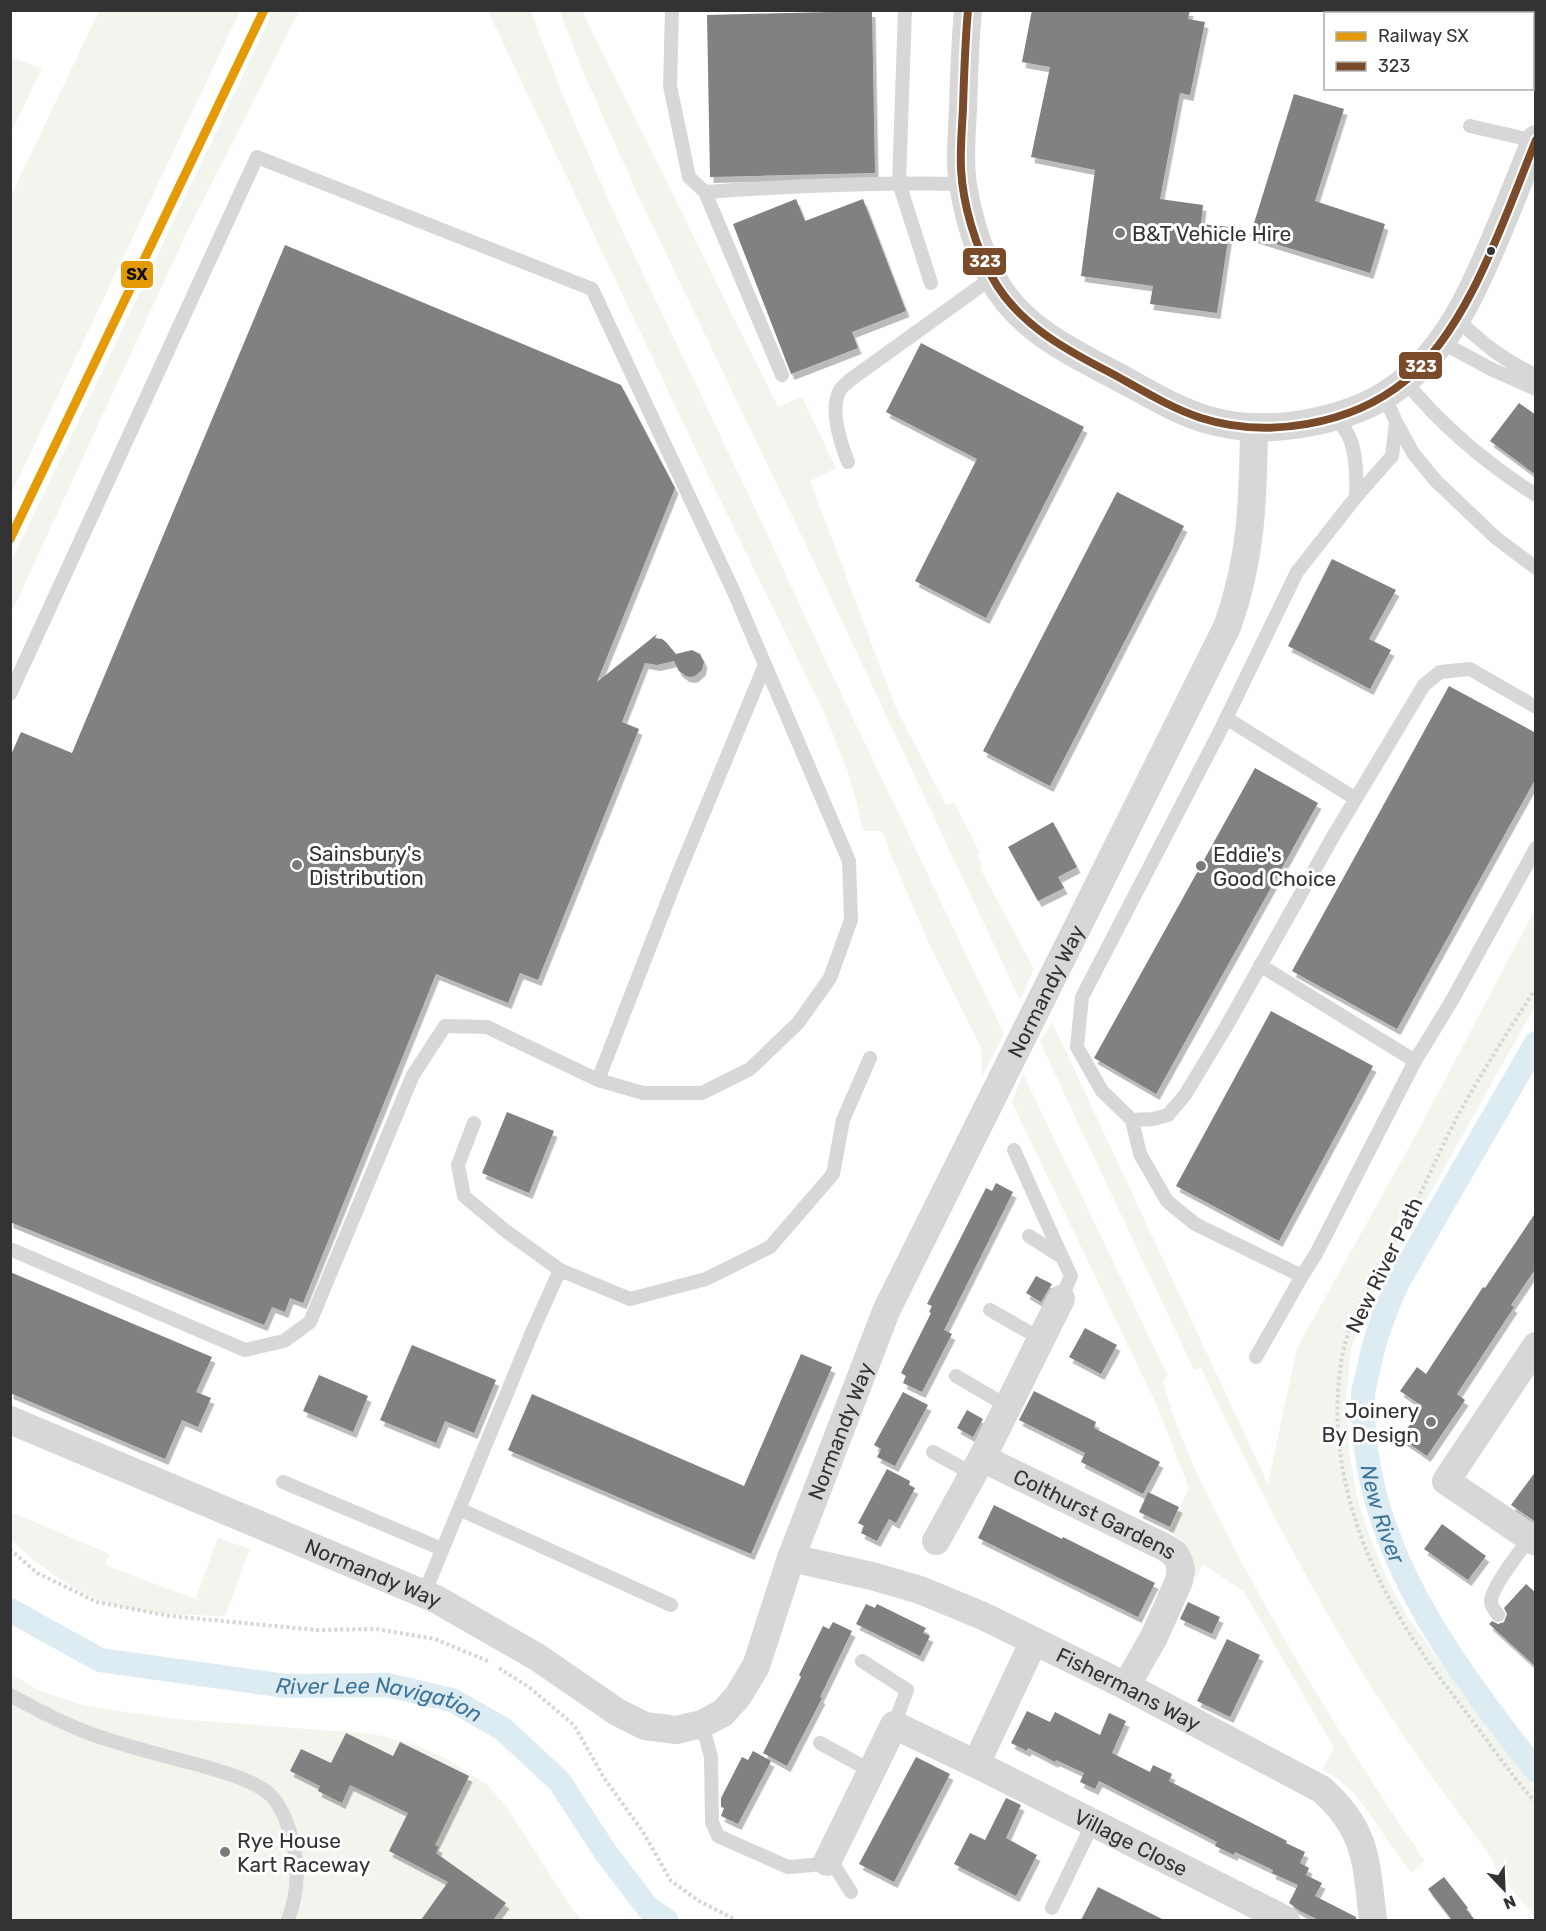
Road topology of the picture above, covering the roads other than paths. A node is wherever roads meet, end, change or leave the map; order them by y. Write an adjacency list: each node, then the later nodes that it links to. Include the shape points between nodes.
1 (672, 10): 8 (lane, via 670,86 689,177)
2 (905, 10): 6 (lane)
3 (968, 10): 7 (street, via 961,149)
4 (1470, 126): 5 (lane)
5 (1535, 140): 11 (street, via 1482,271)
6 (899, 183): 7 (lane); 8 (lane); 10 (lane)
7 (963, 184): 9 (street, via 974,229)
8 (705, 192): 12 (lane)
9 (993, 277): 18 (street, via 1026,322 1062,346 1188,412); 19 (lane, via 849,380 839,392 836,424)
10 (932, 283)
11 (1449, 331): 13 (lane); 14 (street); 15 (lane, via 1491,369)
12 (782, 375)
13 (1536, 375)
14 (1394, 388): 16 (street, via 1364,406); 17 (lane); 20 (lane, via 1426,406 1471,447)
15 (1536, 389)
16 (1326, 418): 18 (street); 21 (lane, via 1338,422 1350,440 1357,464)
17 (1396, 422): 21 (lane, via 1392,456); 22 (lane, via 1413,453 1436,482 1496,538)
18 (1254, 427): 56 (street, Normandy Way, via 1254,488 1248,547 1227,627 886,1309)
19 (848, 462)
20 (1536, 495)
21 (1356, 497): 26 (lane, via 1298,572)
22 (1536, 568)
23 (765, 665): 24 (lane, via 592,289 257,157); 32 (lane); 32 (lane, via 849,861 851,920 830,978 798,1023 750,1069 702,1093 643,1093)
24 (10, 694)
25 (1536, 707): 27 (lane, via 1470,669 1440,672 1424,685)
26 (1226, 718): 27 (lane); 33 (lane, via 1082,997 1077,1047 1102,1091)
27 (1356, 799): 29 (lane)
28 (1536, 848): 31 (lane)
29 (1260, 965): 31 (lane); 33 (lane, via 1185,1095 1168,1115)
30 (870, 1058): 39 (lane, via 843,1120 832,1174 770,1247 706,1279 630,1299)
31 (1415, 1061): 40 (lane)
32 (598, 1080): 37 (lane, via 487,1027 445,1026 413,1075 309,1322 284,1341 245,1350)
33 (1132, 1120): 40 (lane, via 1140,1154 1167,1201 1195,1224)
34 (474, 1123): 39 (lane, via 458,1165 464,1196)
35 (1014, 1150): 38 (lane)
36 (1029, 1236): 38 (lane)
37 (10, 1249)
38 (1062, 1257): 41 (lane, via 1071,1276)
39 (560, 1270): 52 (lane)
40 (1302, 1276): 45 (lane)
41 (1061, 1299): 43 (street)
42 (990, 1310): 43 (lane)
43 (1041, 1339): 47 (street)
44 (1536, 1346): 53 (street, via 1446,1481)
45 (1256, 1358)
46 (956, 1376): 47 (lane)
47 (1007, 1406): 50 (street)
48 (10, 1420): 57 (street, Normandy Way)
49 (933, 1452): 50 (lane)
50 (977, 1466): 54 (street); 62 (street, Colthurst Gardens, via 1174,1554 1181,1570 1179,1581)
51 (283, 1482): 55 (lane)
52 (459, 1509): 55 (lane); 58 (lane)
53 (1533, 1540): 59 (lane, via 1492,1594 1491,1602)
54 (936, 1541)
55 (442, 1549): 57 (lane)
56 (791, 1558): 60 (street, Fishermans Way, via 920,1590); 64 (street, Normandy Way, via 756,1666 723,1713)
57 (424, 1594): 64 (street, Normandy Way, via 499,1634 617,1712 645,1726 676,1730)
58 (672, 1605)
59 (1498, 1615)
60 (1034, 1641): 62 (street, Fishermans Way); 67 (street)
61 (862, 1661): 65 (lane, via 907,1690)
62 (1126, 1686): 75 (street, Fishermans Way, via 1321,1789 1337,1803 1356,1830 1367,1864)
63 (10, 1695): 73 (lane, via 104,1738 234,1775 267,1792 279,1804 297,1855 295,1902)
64 (702, 1724): 70 (lane, via 711,1757 712,1822 718,1836 788,1867)
65 (894, 1725): 67 (street, Village Close); 68 (street)
66 (820, 1743): 68 (lane)
67 (976, 1764): 69 (street, Village Close)
68 (871, 1771): 70 (street)
69 (1093, 1823): 72 (lane); 74 (street, Village Close)
70 (827, 1862): 71 (lane)
71 (851, 1892)
72 (1052, 1908)
73 (288, 1920)
74 (1286, 1920)
75 (1373, 1920)

